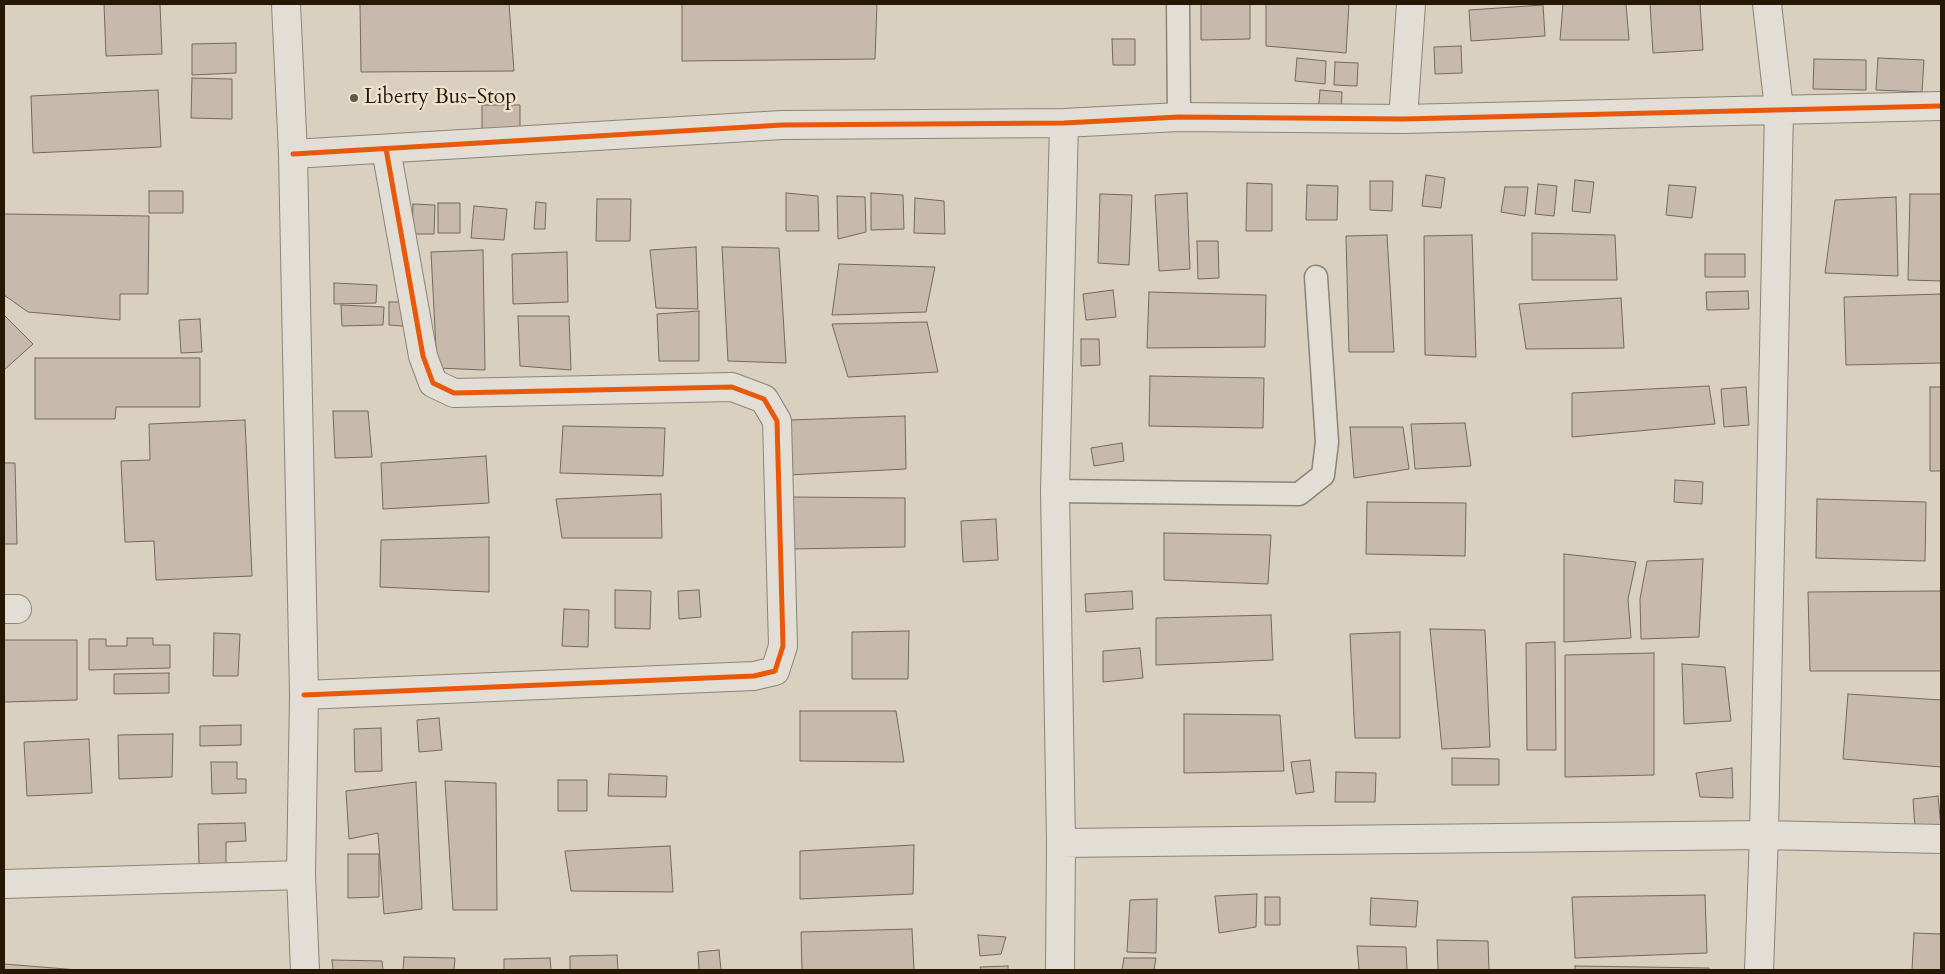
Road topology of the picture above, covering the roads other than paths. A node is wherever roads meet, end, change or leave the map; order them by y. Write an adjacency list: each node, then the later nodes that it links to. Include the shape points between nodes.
1 (286, 4): 11 (street)
2 (1178, 4): 7 (lane)
3 (1411, 4): 8 (street)
4 (1767, 4): 6 (street)
5 (1941, 106): 6 (street)
6 (1779, 109): 8 (street); 15 (street)
7 (1180, 117): 8 (street); 9 (street)
8 (1403, 119)
9 (1064, 122): 10 (street, via 782,125); 13 (street)
10 (386, 149): 11 (street); 14 (street, via 423,356 433,383 454,394 732,387 764,399 777,420 783,646 775,671 754,676)
11 (293, 154): 14 (street)
12 (1316, 277): 13 (lane, via 1327,442 1323,474 1299,494)
13 (1054, 491): 17 (street)
14 (304, 695): 18 (street)
15 (1764, 835): 16 (street); 17 (street); 22 (street)
16 (1941, 839)
17 (1061, 843): 21 (street)
18 (301, 875): 19 (street); 20 (street)
19 (4, 884)
20 (305, 970)
21 (1060, 970)
22 (1759, 970)

